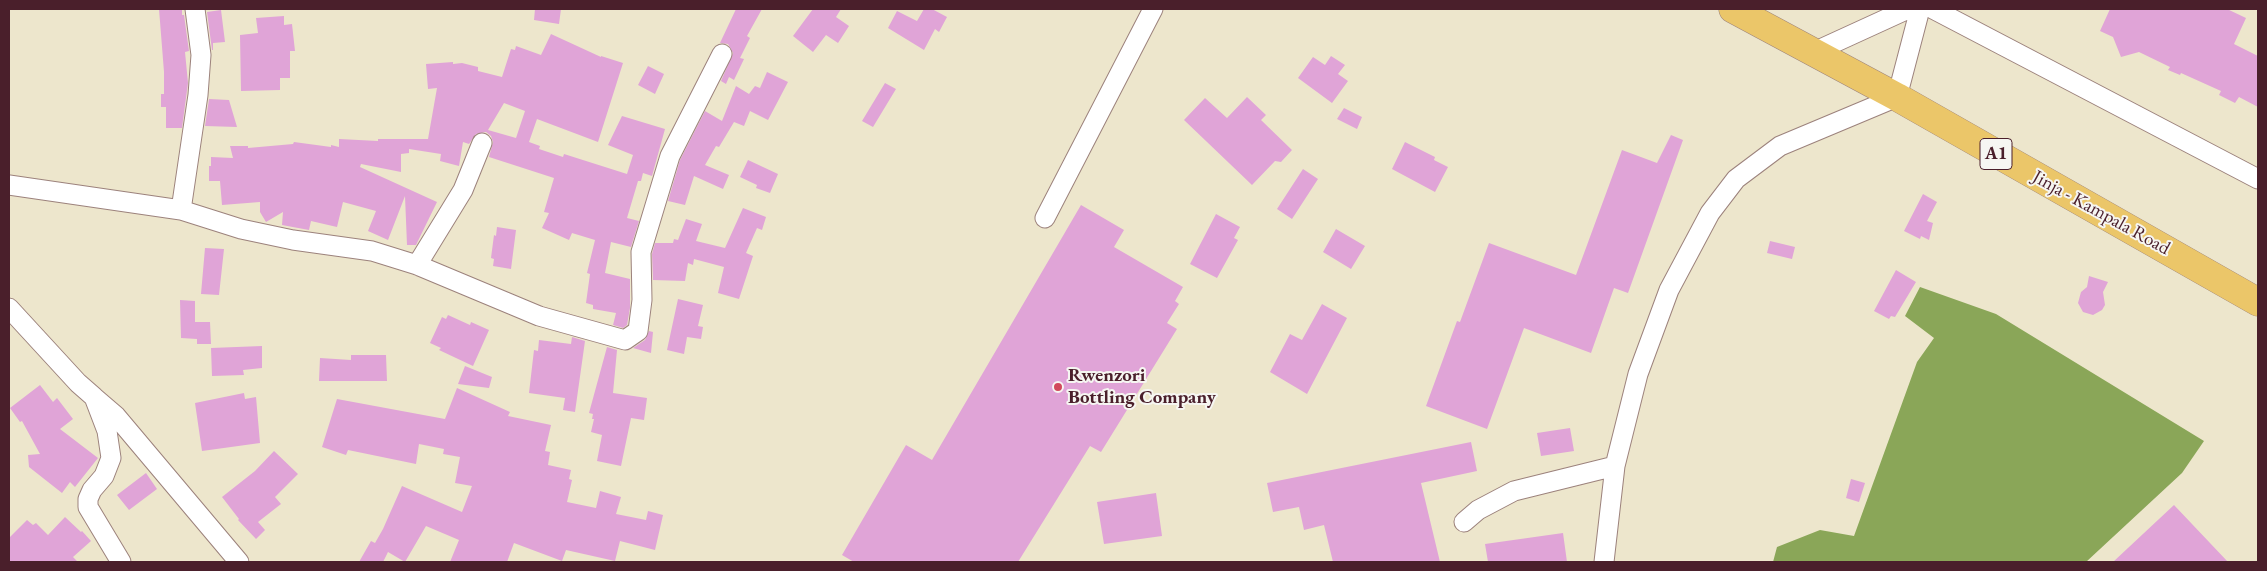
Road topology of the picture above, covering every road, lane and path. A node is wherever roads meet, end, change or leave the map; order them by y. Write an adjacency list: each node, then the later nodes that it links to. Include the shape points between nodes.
1 (195, 9): 13 (street, via 201,55)
2 (1153, 9): 14 (street)
3 (1733, 9): 7 (highway, Jinja - Kampala Road / A1)
4 (1908, 9): 7 (street)
5 (1920, 9): 9 (street)
6 (1933, 9): 11 (street)
7 (1814, 52): 9 (highway, Jinja - Kampala Road / A1)
8 (722, 54): 15 (street, via 670,156 642,252 642,300 638,330 633,336 625,340 539,316)
9 (1897, 97): 16 (highway, Jinja - Kampala Road / A1); 19 (street, via 1780,146 1736,179 1724,193 1669,290 1638,374)
10 (482, 143): 15 (street, via 463,190)
11 (2258, 178)
12 (9, 185): 13 (street)
13 (181, 210): 15 (street, via 241,229 372,251)
14 (1045, 218)
15 (417, 265)
16 (2258, 302)
17 (9, 308): 18 (street)
18 (94, 397): 21 (street, via 108,431 111,458 104,476 92,490 88,507); 22 (street, via 116,416)
19 (1615, 466): 20 (street, via 1514,491 1478,510); 23 (street)
20 (1464, 522)
21 (121, 562)
22 (239, 562)
23 (1604, 562)

